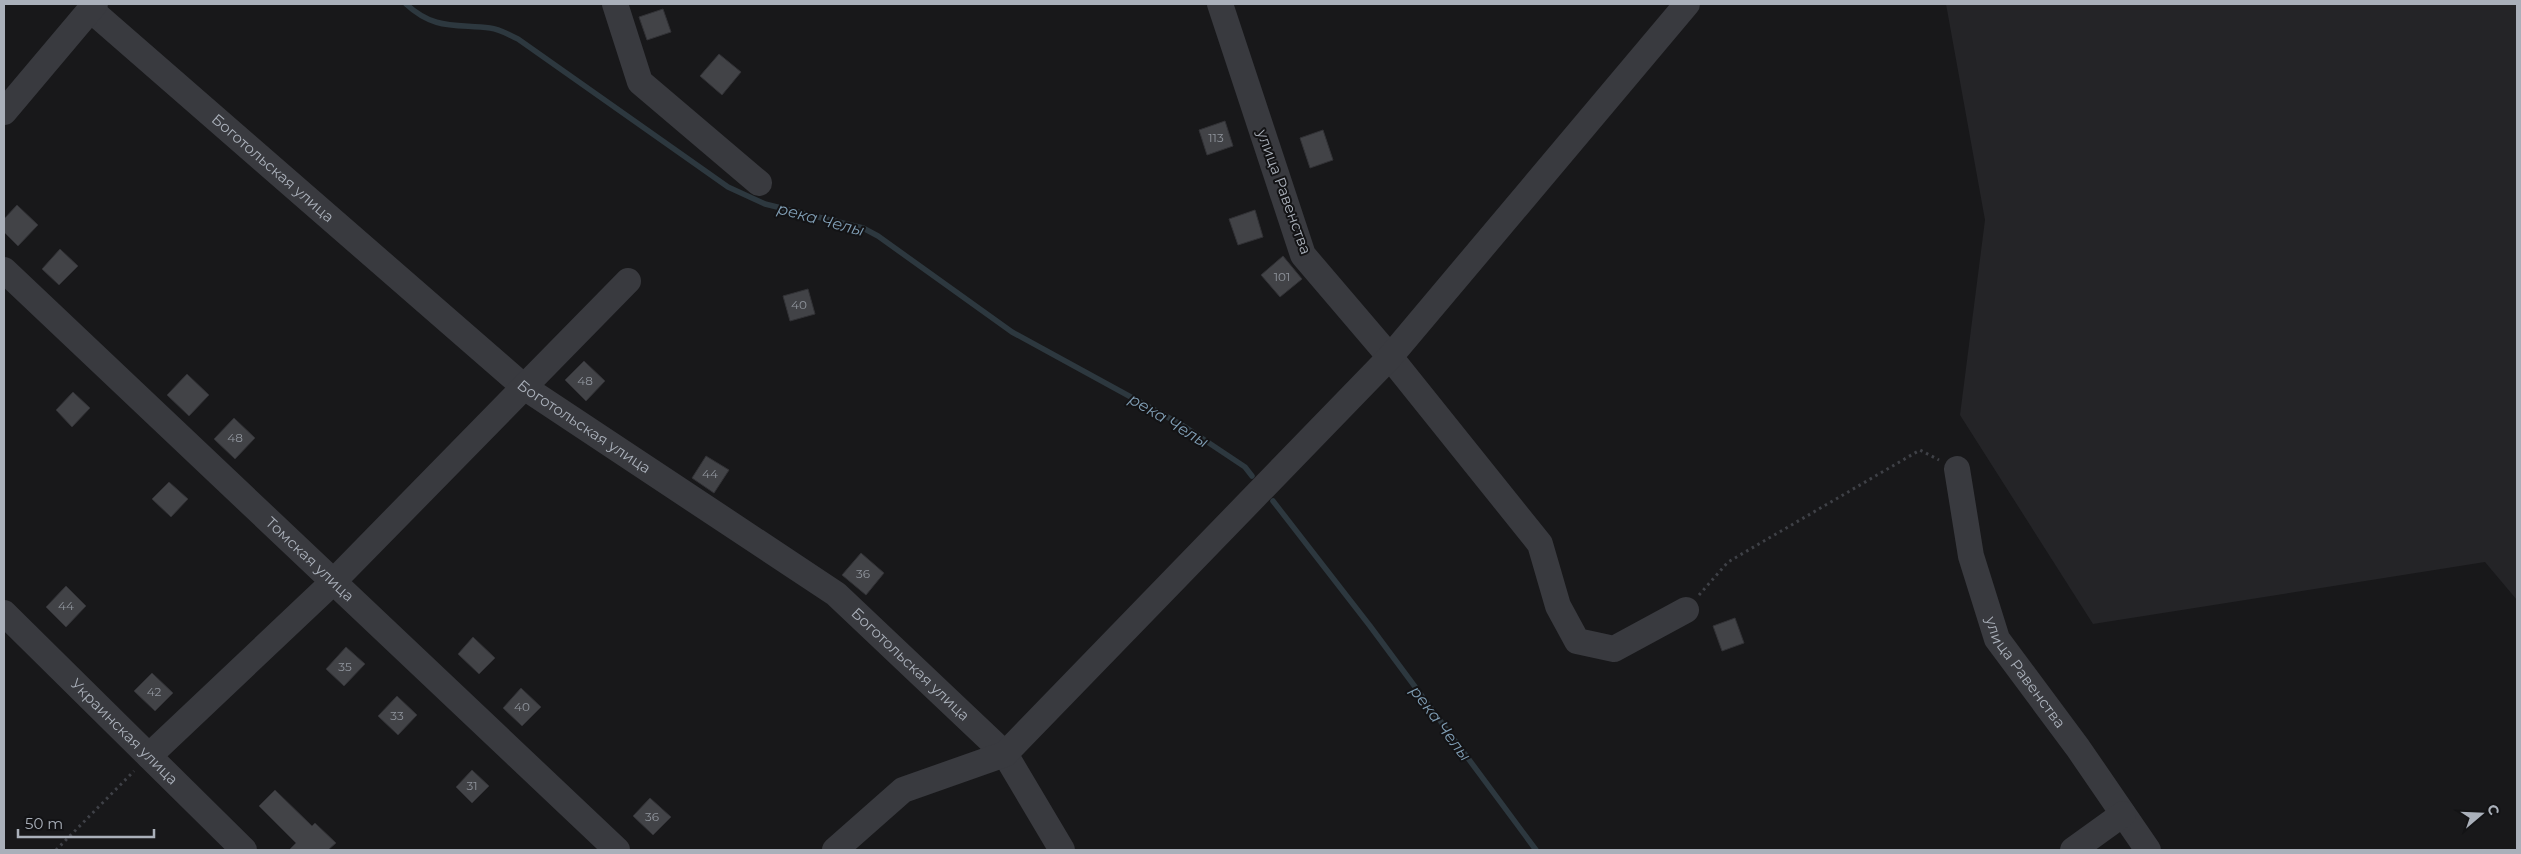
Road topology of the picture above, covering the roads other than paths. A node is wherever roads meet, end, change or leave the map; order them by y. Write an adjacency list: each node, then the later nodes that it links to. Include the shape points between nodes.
1 (615, 4): 6 (street, via 640,82)
2 (1220, 4): 9 (street, улица Равенства, via 1303,255)
3 (1687, 4): 9 (street)
4 (93, 7): 5 (street); 10 (street, Боготольская улица)
5 (4, 112)
6 (759, 183)
7 (4, 270): 12 (street, Томская улица)
8 (628, 282): 10 (street)
9 (1390, 357): 13 (street, улица Равенства, via 1540,544 1558,606 1577,641 1614,649); 15 (street)
10 (524, 387): 12 (street); 15 (street, Боготольская улица, via 836,594)
11 (1957, 469): 17 (street, улица Равенства, via 1971,556 1997,639)
12 (334, 582): 16 (street); 19 (street, Томская улица)
13 (1686, 610)
14 (4, 613): 16 (street, Украинская улица)
15 (1005, 754): 20 (street, via 903,790); 21 (street, Боготольская улица)
16 (149, 756): 18 (street, Украинская улица)
17 (2123, 814): 22 (street); 23 (street, улица Равенства)
18 (244, 850)
19 (617, 850)
20 (835, 850)
21 (1062, 850)
22 (2073, 850)
23 (2148, 850)

